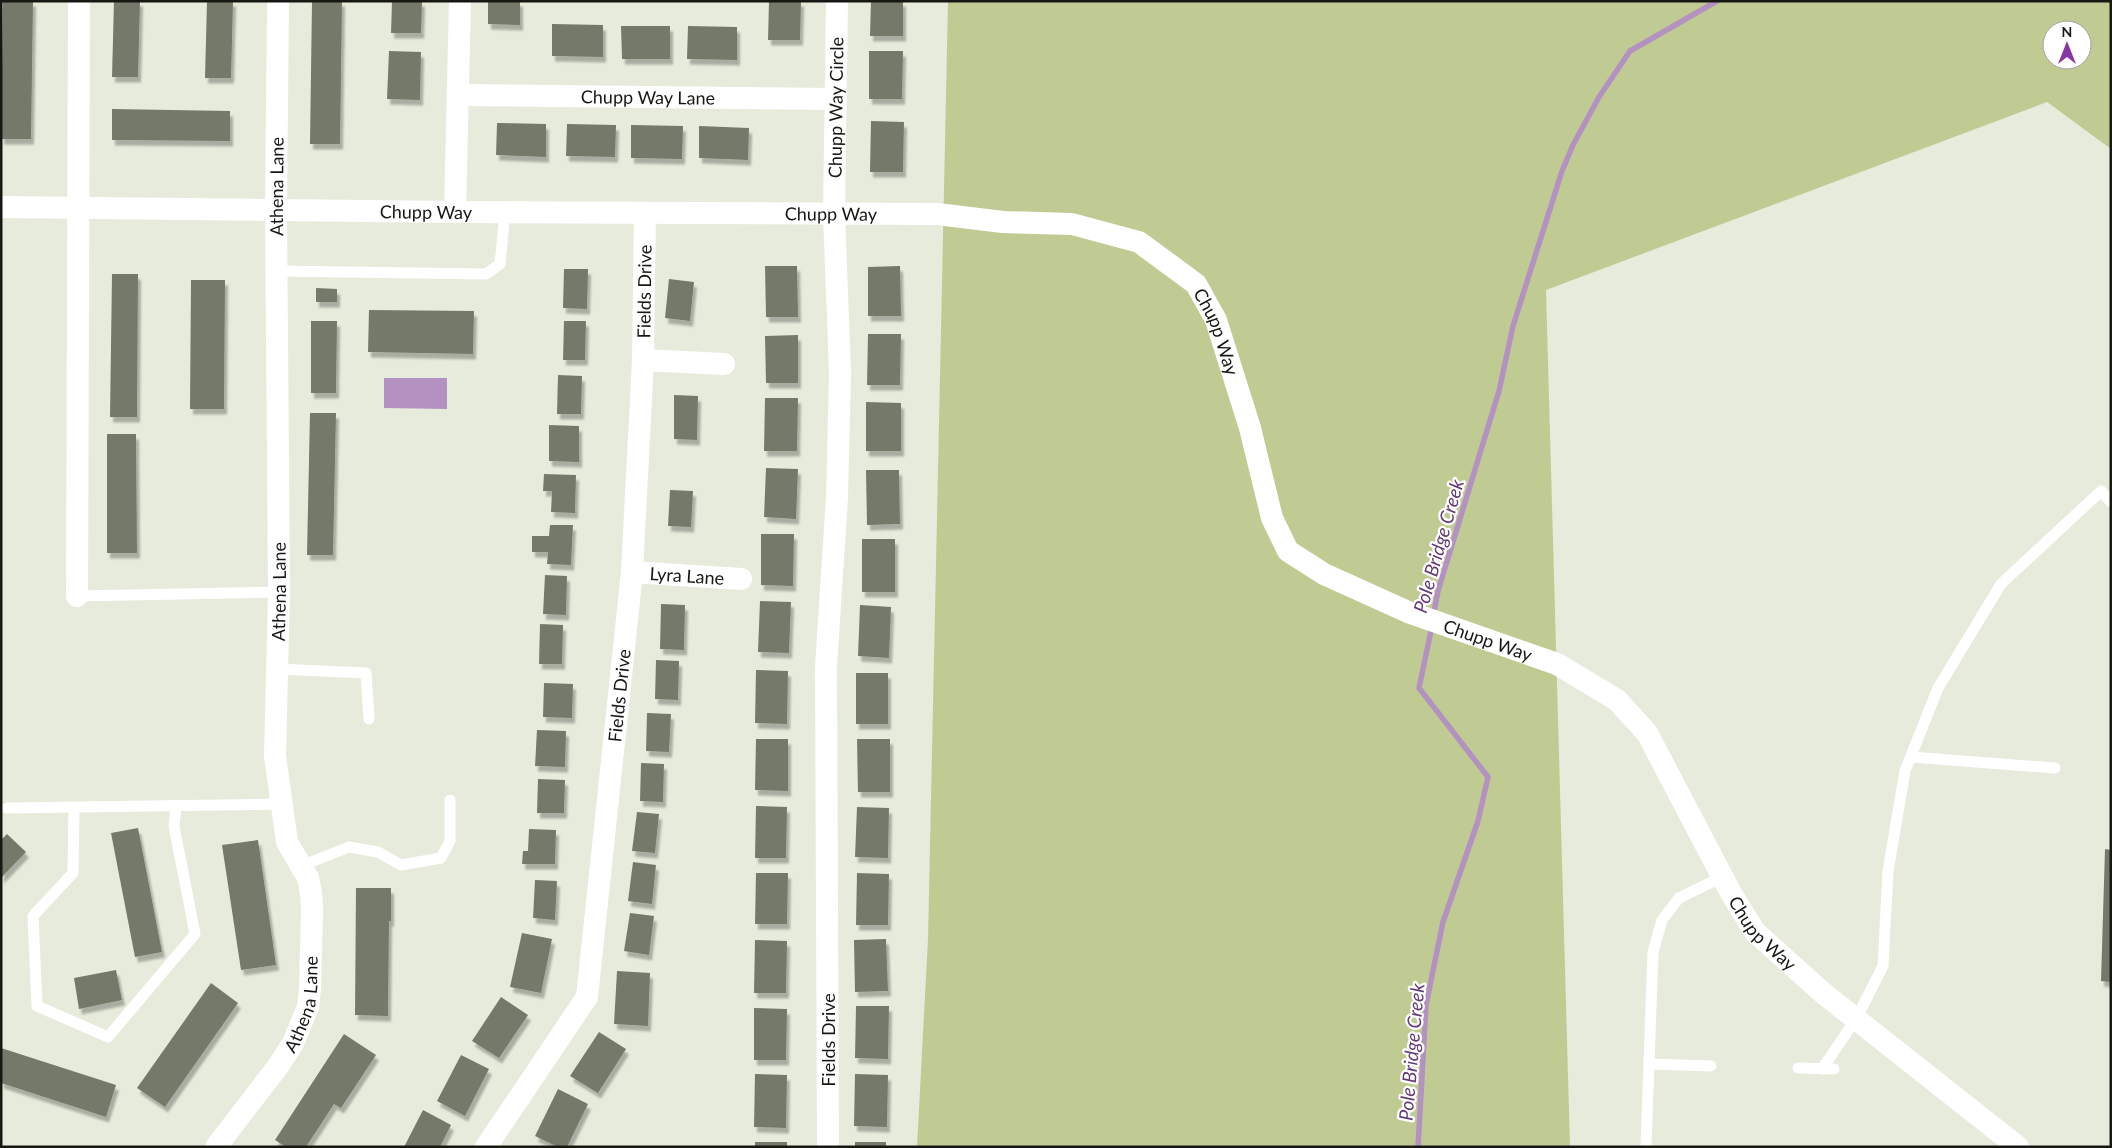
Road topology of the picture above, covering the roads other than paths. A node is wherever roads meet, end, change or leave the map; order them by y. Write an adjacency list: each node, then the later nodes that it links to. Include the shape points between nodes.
1 (79, 1): 8 (street)
2 (278, 1): 9 (street, Athena Lane)
3 (460, 1): 5 (street)
4 (837, 1): 6 (street, Chupp Way Circle)
5 (459, 95): 6 (street, Chupp Way Lane); 10 (street)
6 (836, 99): 13 (street, Chupp Way Circle)
7 (1, 207): 8 (street, Chupp Way)
8 (80, 208): 9 (street, Chupp Way); 22 (street)
9 (276, 211): 10 (street, Chupp Way); 14 (street, Athena Lane)
10 (456, 212): 11 (street, Chupp Way)
11 (505, 213): 12 (street, Chupp Way); 14 (lane, via 500,264 486,274)
12 (645, 213): 13 (street, Chupp Way); 15 (street, Fields Drive)
13 (834, 214): 33 (street, Chupp Way, via 936,214 1003,222 1072,224 1139,242 1196,284 1216,320 1250,428 1272,518 1288,550 1324,574 1408,612 1557,664 1617,700 1647,733); 40 (street, Fields Drive, via 840,373 837,497 826,667)
14 (277, 271): 21 (street, Athena Lane)
15 (643, 360): 16 (street); 19 (street, Fields Drive)
16 (724, 364)
17 (2106, 488): 18 (lane); 25 (lane, via 2001,584 1938,688)
18 (2111, 502)
19 (632, 572): 20 (street, Lyra Lane); 39 (street, Fields Drive, via 587,996)
20 (741, 580)
21 (279, 592): 22 (lane); 23 (street, Athena Lane)
22 (76, 596)
23 (277, 669): 24 (lane, via 366,673); 28 (street, Athena Lane, via 275,756)
24 (369, 719)
25 (1911, 757): 26 (lane); 34 (lane, via 1905,771 1888,871 1883,966)
26 (2055, 768)
27 (450, 800): 32 (lane, via 450,841 441,858 401,865 378,852 349,847)
28 (282, 804): 29 (lane); 32 (street, Athena Lane, via 287,842)
29 (176, 805): 30 (lane); 30 (lane, via 174,826 195,934 108,1036 37,1006 33,916 73,873)
30 (74, 807): 31 (lane)
31 (7, 808)
32 (301, 866): 38 (street, Athena Lane, via 308,878 312,910 308,1007 279,1066)
33 (1722, 877): 34 (street, Chupp Way, via 1755,932); 35 (lane, via 1678,898 1662,920 1653,952)
34 (1856, 1019): 37 (lane, via 1828,1068); 42 (street, Chupp Way)
35 (1649, 1064): 36 (lane); 41 (lane)
36 (1712, 1066)
37 (1798, 1068)
38 (216, 1147)
39 (486, 1147)
40 (828, 1147)
41 (1646, 1147)
42 (2018, 1147)

